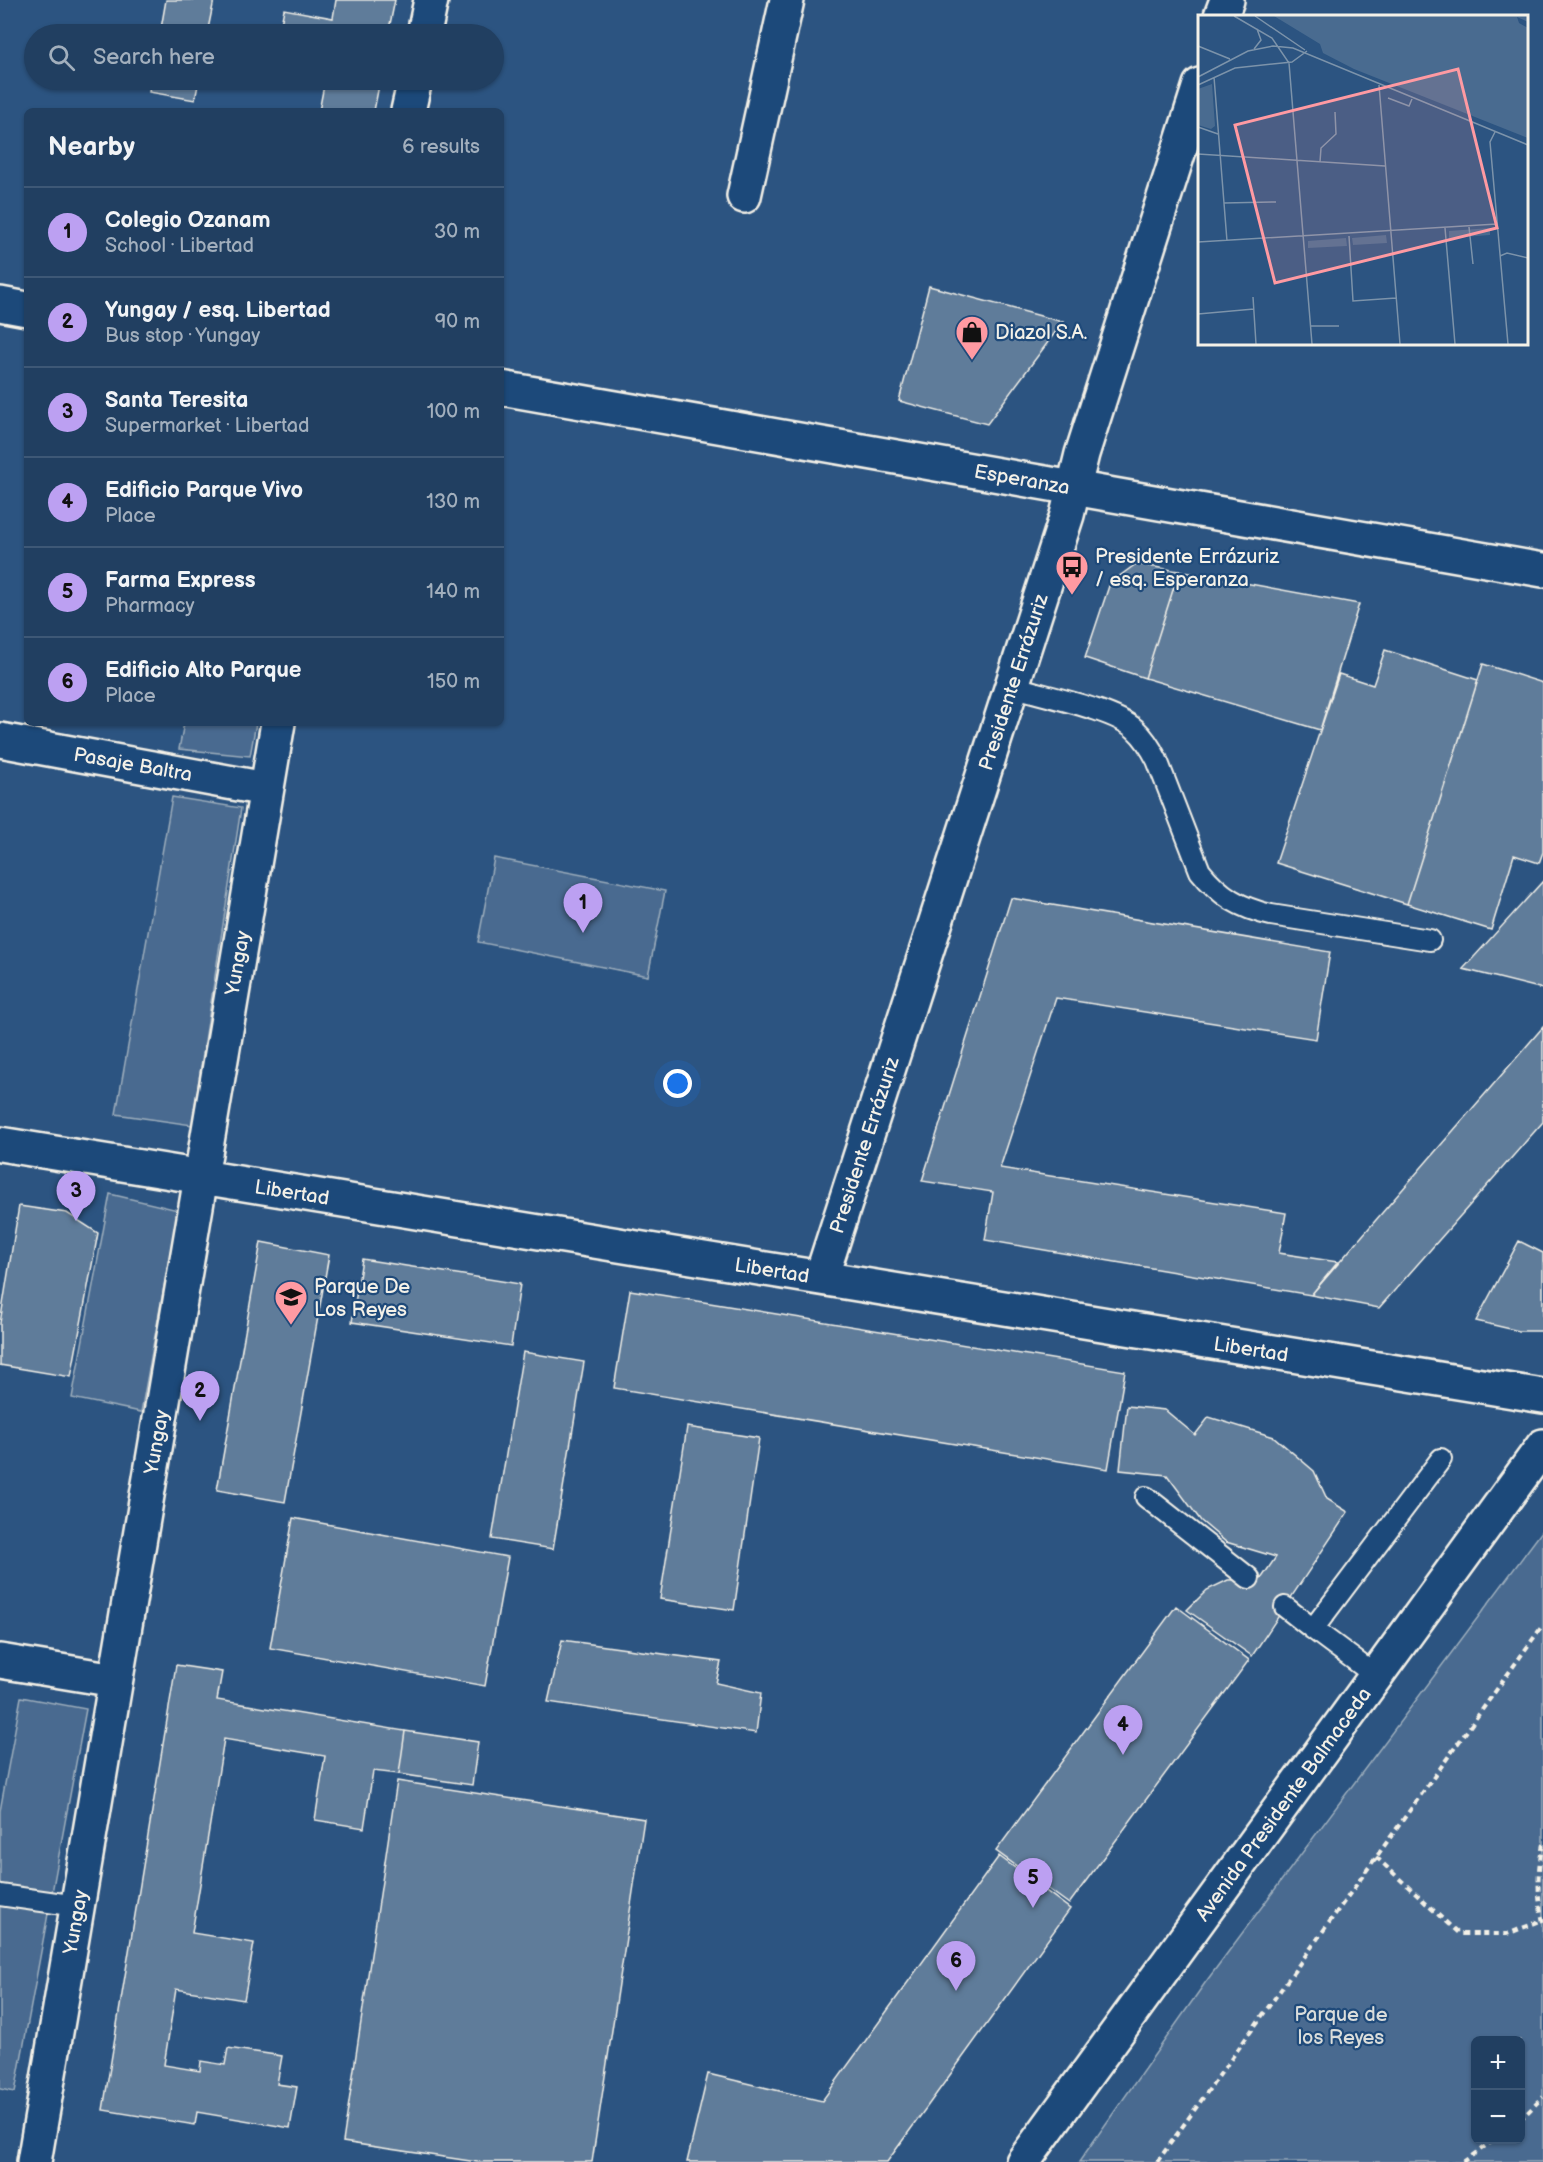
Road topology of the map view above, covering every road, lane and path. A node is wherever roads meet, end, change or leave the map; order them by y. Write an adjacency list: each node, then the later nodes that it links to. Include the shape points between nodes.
1 (431, 0): 5 (street)
2 (787, 0): 9 (street)
3 (1227, 0): 4 (street)
4 (1221, 15)
5 (426, 24)
6 (413, 90): 8 (street)
7 (1198, 91): 13 (street, Presidente Errázuriz)
8 (409, 108)
9 (744, 196)
10 (0, 304): 11 (street)
11 (24, 308)
12 (504, 389): 13 (street, Esperanza)
13 (1074, 488): 14 (street, Esperanza); 15 (street, Presidente Errázuriz)
14 (1543, 570)
15 (1012, 686): 19 (lane, via 1114,717 1134,728 1148,742 1157,760 1200,871 1230,901 1271,915); 22 (street, Presidente Errázuriz)
16 (277, 726): 18 (street, Yungay)
17 (0, 740): 18 (street, Pasaje Baltra)
18 (266, 789): 21 (street, Yungay)
19 (1430, 940)
20 (0, 1144): 21 (street, Libertad)
21 (201, 1177): 22 (street, Libertad); 33 (street, Yungay)
22 (821, 1278): 23 (street, Libertad)
23 (1543, 1396)
24 (1543, 1446): 32 (street, Avenida Presidente Balmaceda)
25 (1441, 1459): 30 (lane)
26 (1146, 1497): 27 (lane)
27 (1249, 1578)
28 (1285, 1607): 30 (lane)
29 (1543, 1625): 35 (path)
30 (1313, 1629): 32 (lane)
31 (0, 1661): 33 (street)
32 (1376, 1676): 43 (street, Avenida Presidente Balmaceda)
33 (115, 1680): 37 (street, Yungay)
34 (1543, 1844): 38 (path, via 1538,1869)
35 (1376, 1857): 38 (path, via 1459,1934 1507,1934); 44 (path)
36 (0, 1895): 37 (lane)
37 (77, 1906): 42 (street, Yungay)
38 (1543, 1921)
39 (1543, 2097): 40 (path)
40 (1525, 2116)
41 (1487, 2144): 45 (path)
42 (34, 2162)
43 (1023, 2162)
44 (1157, 2162)
45 (1463, 2162)

